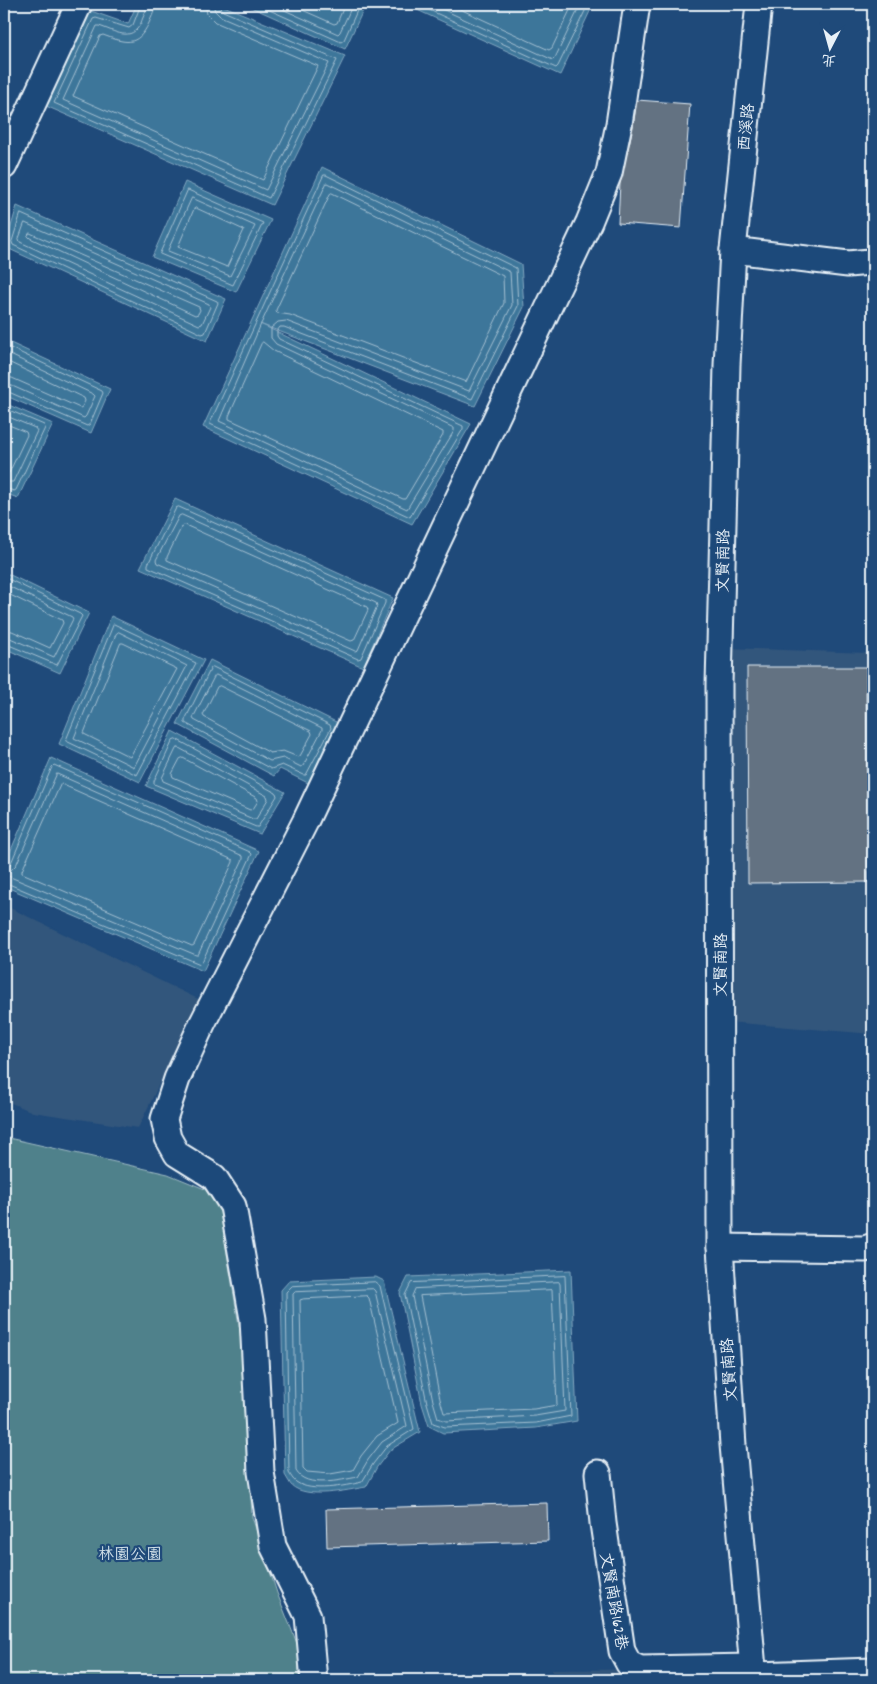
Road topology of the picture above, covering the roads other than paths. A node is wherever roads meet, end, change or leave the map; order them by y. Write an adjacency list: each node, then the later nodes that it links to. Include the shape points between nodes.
1 (79, 4): 4 (street)
2 (637, 4): 12 (street, via 609,173 589,222 305,822 202,1024 177,1079 164,1119 168,1138 177,1154 214,1177 233,1206 253,1319 261,1472 273,1546 308,1616)
3 (758, 4): 5 (street, 西溪路)
4 (4, 166)
5 (733, 250): 6 (street, via 848,264); 8 (street, 文賢南路, via 726,365 719,685)
6 (873, 261)
7 (873, 1246): 8 (street, via 865,1250)
8 (720, 1247): 11 (street, 文賢南路)
9 (598, 1473): 11 (street, 文賢南路162巷, via 614,1603 622,1651 629,1664 640,1669)
10 (873, 1671): 11 (street)
11 (753, 1674)
12 (314, 1680)

